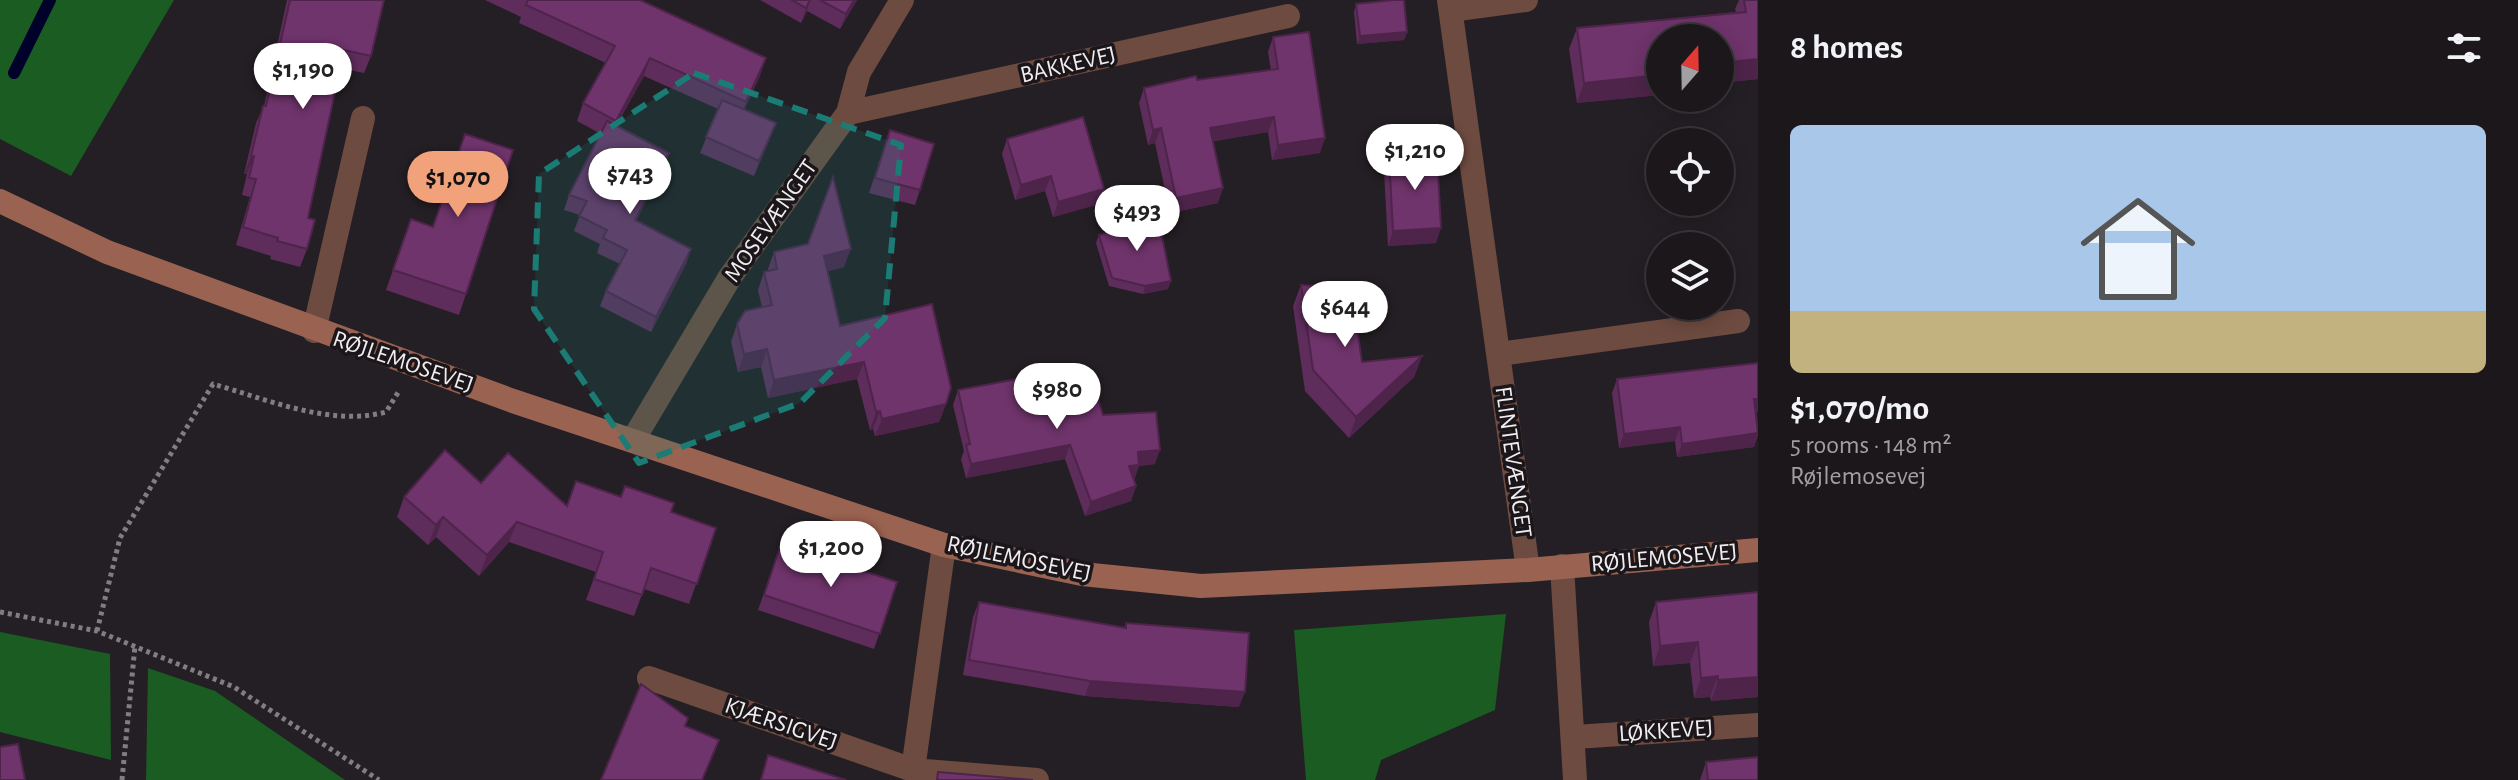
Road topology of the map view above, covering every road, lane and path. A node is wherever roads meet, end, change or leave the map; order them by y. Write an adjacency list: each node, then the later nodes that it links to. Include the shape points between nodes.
1 (902, 0): 5 (street, MOSEVÆNGET, via 859,72)
2 (1526, 0): 3 (street, FLINTEVÆNGET)
3 (1450, 5): 10 (street, FLINTEVÆNGET)
4 (1288, 16): 5 (street, BAKKEVEJ)
5 (848, 113): 12 (street, MOSEVÆNGET, via 730,277)
6 (363, 118): 9 (street, RØJLEMOSEVEJ)
7 (0, 201): 9 (street, RØJLEMOSEVEJ, via 107,252)
8 (1738, 321): 10 (street, FLINTEVÆNGET)
9 (314, 331): 11 (street, RØJLEMOSEVEJ)
10 (1499, 354): 16 (street, FLINTEVÆNGET)
11 (414, 366): 12 (street, RØJLEMOSEVEJ); 18 (path, via 386,412 362,419 213,384 120,538)
12 (633, 440): 13 (street, RØJLEMOSEVEJ)
13 (944, 545): 16 (street, RØJLEMOSEVEJ, via 1082,574 1201,586); 23 (street)
14 (1758, 550): 15 (street, RØJLEMOSEVEJ)
15 (1562, 566): 16 (street, RØJLEMOSEVEJ); 22 (street)
16 (1528, 570)
17 (0, 612): 18 (path)
18 (97, 631): 19 (path)
19 (135, 646): 24 (path); 25 (path, via 234,687)
20 (649, 678): 23 (street, KJÆRSIGVEJ)
21 (1758, 725): 22 (street, LØKKEVEJ)
22 (1575, 737): 27 (street)
23 (913, 770): 26 (street, KJÆRSIGVEJ)
24 (122, 780)
25 (379, 780)
26 (1037, 780)
27 (1575, 780)

